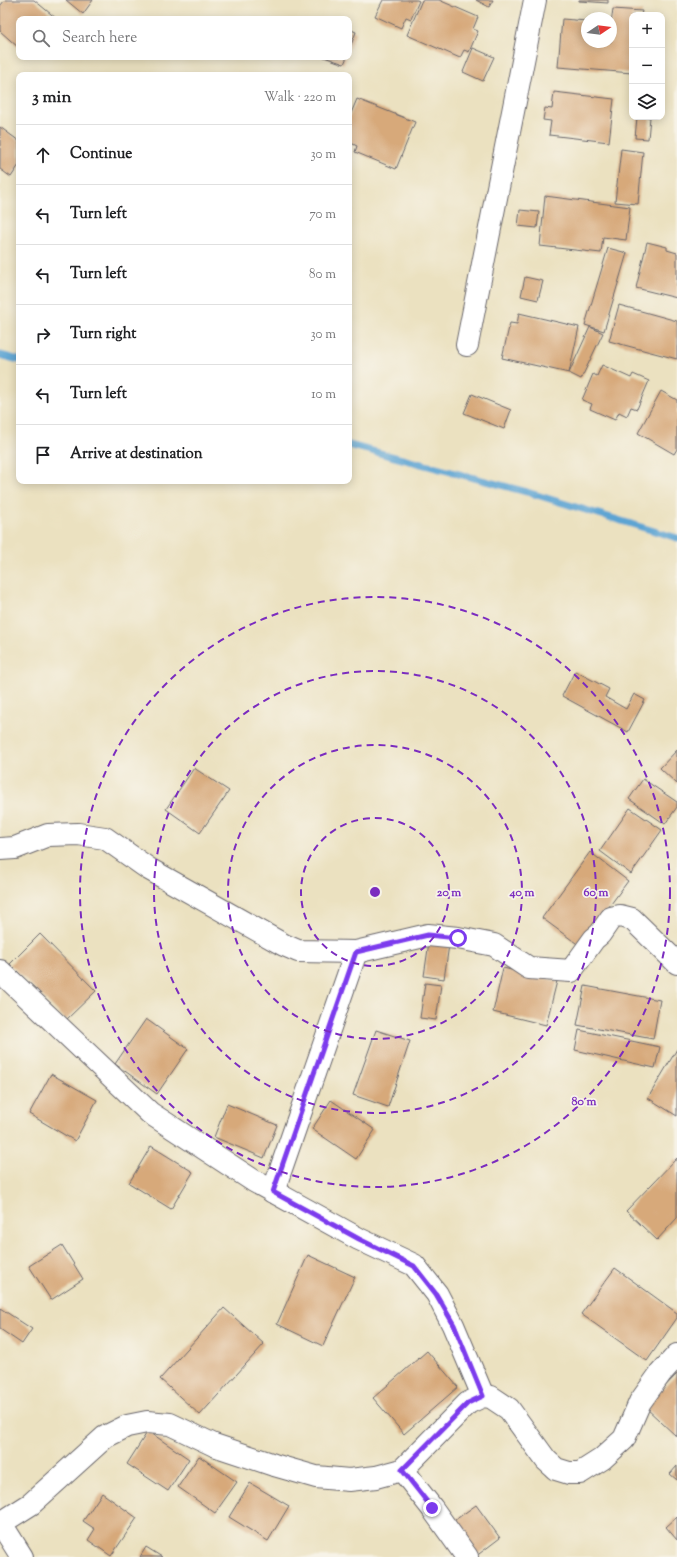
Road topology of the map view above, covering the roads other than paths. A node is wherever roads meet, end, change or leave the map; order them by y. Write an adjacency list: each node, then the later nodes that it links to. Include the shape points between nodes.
1 (535, 0): 2 (street)
2 (467, 346)
3 (0, 849): 4 (street, via 15,848 48,835 78,834 105,838 149,870 284,945 298,951)
4 (356, 952): 5 (street, via 428,935 494,945 529,968 571,971 611,918 620,916 632,919); 7 (street)
5 (677, 963)
6 (0, 971): 7 (street, via 150,1113)
7 (273, 1192): 9 (street, via 414,1266 436,1294 454,1325)
8 (677, 1355): 9 (street, via 640,1402 624,1439 602,1459 580,1473 556,1469 546,1460 509,1409 491,1397)
9 (483, 1396): 10 (street, via 468,1403)
10 (402, 1470): 11 (street, via 350,1480 316,1477 214,1444 170,1424 147,1422 127,1426 105,1437 31,1504); 13 (street)
11 (0, 1523): 12 (street)
12 (22, 1557)
13 (467, 1557)

